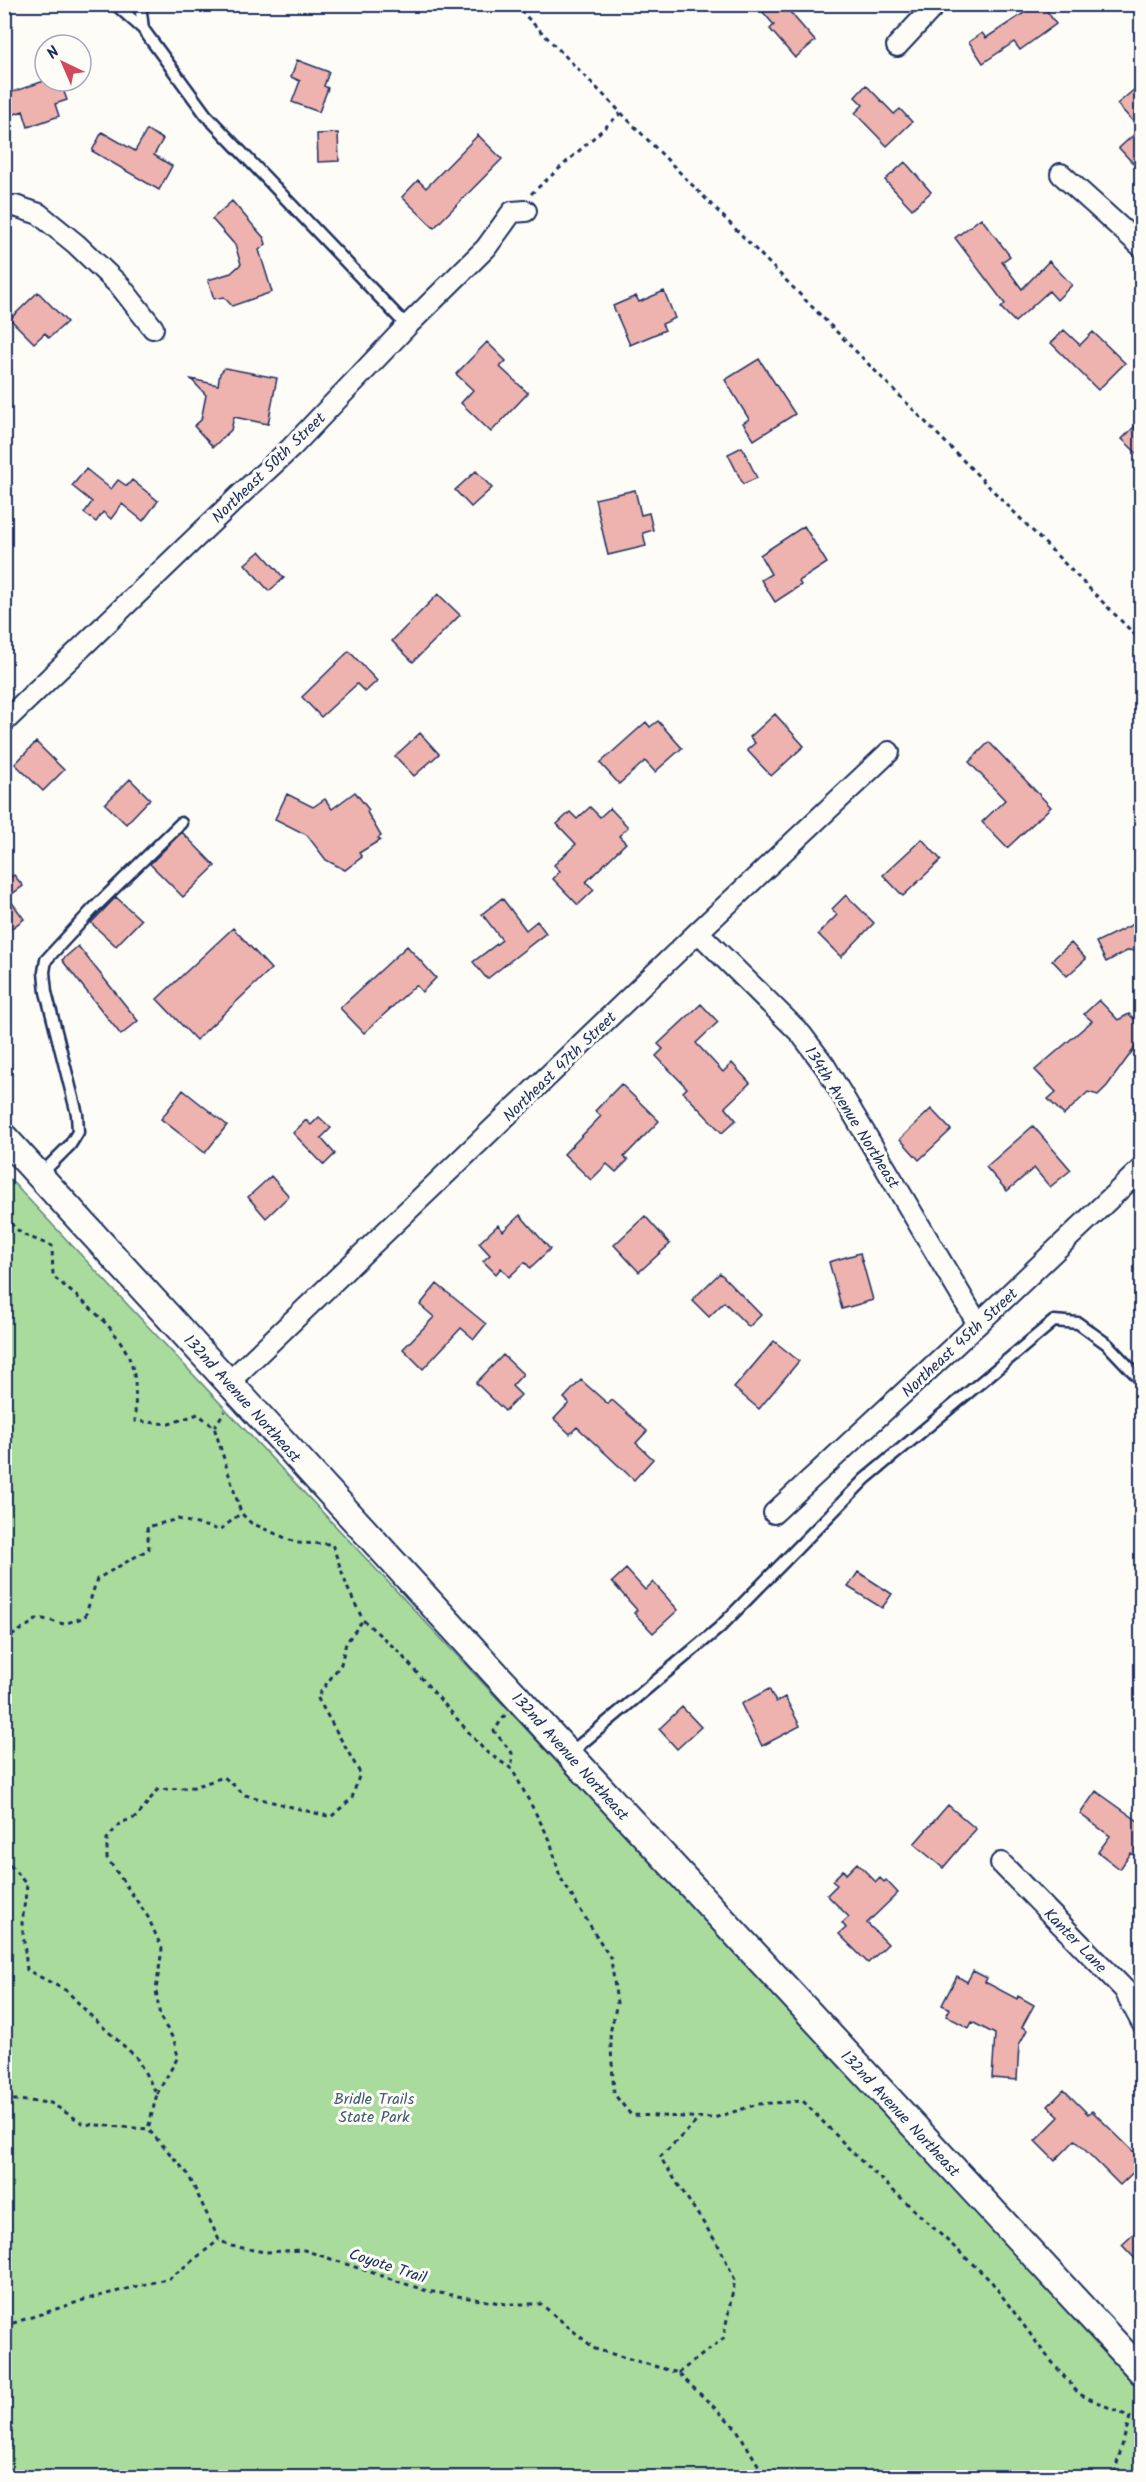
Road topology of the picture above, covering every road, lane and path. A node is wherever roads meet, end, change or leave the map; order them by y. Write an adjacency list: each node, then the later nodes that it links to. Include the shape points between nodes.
1 (115, 4): 5 (lane)
2 (140, 4): 5 (lane)
3 (513, 4): 7 (path)
4 (936, 4): 6 (street)
5 (143, 29): 12 (lane, via 206,115)
6 (897, 46)
7 (621, 113): 10 (path); 14 (path)
8 (1061, 174): 11 (street)
9 (10, 206): 13 (street, via 39,214 76,244 121,287)
10 (519, 212): 12 (street, Northeast 50th Street)
11 (1142, 247)
12 (407, 326): 15 (street, Northeast 50th Street, via 291,448)
13 (153, 328)
14 (1142, 642)
15 (4, 722)
16 (889, 752): 18 (street, Northeast 47th Street)
17 (181, 824): 21 (lane, via 46,960 46,992 77,1114 78,1132)
18 (698, 932): 23 (street, 134th Avenue Northeast, via 801,1034 825,1066); 25 (street, Northeast 47th Street)
19 (4, 1137): 21 (street, 132nd Avenue Northeast)
20 (1142, 1168): 23 (street, Northeast 45th Street)
21 (40, 1175): 25 (street, 132nd Avenue Northeast)
22 (4, 1217): 27 (path, via 22,1234 52,1246 53,1276 109,1326 124,1346 134,1371 135,1421 170,1424 198,1414)
23 (978, 1324): 29 (street, Northeast 45th Street)
24 (1142, 1381): 33 (lane, via 1107,1344 1078,1323 1054,1321 865,1479 719,1628)
25 (229, 1382): 32 (street, 132nd Avenue Northeast)
26 (227, 1408): 27 (path)
27 (214, 1427): 28 (path)
28 (241, 1512): 30 (path, via 251,1523 297,1543 332,1544); 31 (path, via 220,1530 178,1518 147,1527 149,1549 97,1579 85,1617 64,1624 39,1618)
29 (774, 1513)
30 (363, 1620): 34 (path, via 398,1651 485,1751); 38 (path, via 346,1643 341,1664 317,1697 360,1773 352,1798 331,1817 245,1795 224,1777 194,1787 157,1790 137,1817 120,1823 107,1839 106,1858 148,1917 162,1949 156,1990 160,2017 174,2040 178,2057)
31 (4, 1641)
32 (517, 1697): 33 (street, 132nd Avenue Northeast); 34 (path, via 494,1731 512,1753)
33 (569, 1754): 44 (street, 132nd Avenue Northeast)
34 (512, 1769): 40 (path, via 550,1840 560,1877 611,1959 617,2003 610,2033 614,2094 631,2115)
35 (4, 1858): 38 (path, via 27,1885 22,1923 27,1970 67,1990 136,2057)
36 (1001, 1863): 37 (street, Kanter Lane, via 1124,1989)
37 (1142, 2023)
38 (157, 2094): 41 (path)
39 (4, 2099): 41 (path, via 51,2103 84,2124)
40 (699, 2119): 45 (path, via 660,2157 720,2247 735,2280 723,2339); 47 (path, via 758,2104 803,2101 859,2159 992,2282 1079,2394 1130,2417)
41 (148, 2128): 42 (path, via 188,2174)
42 (219, 2240): 43 (path, via 170,2278); 45 (path, Coyote Trail, via 265,2252 304,2250 427,2291 506,2304 541,2304 595,2349)
43 (4, 2326)
44 (1142, 2372)
45 (678, 2373): 46 (path, Coyote Trail, via 736,2428)
46 (766, 2478)
47 (1113, 2478)

